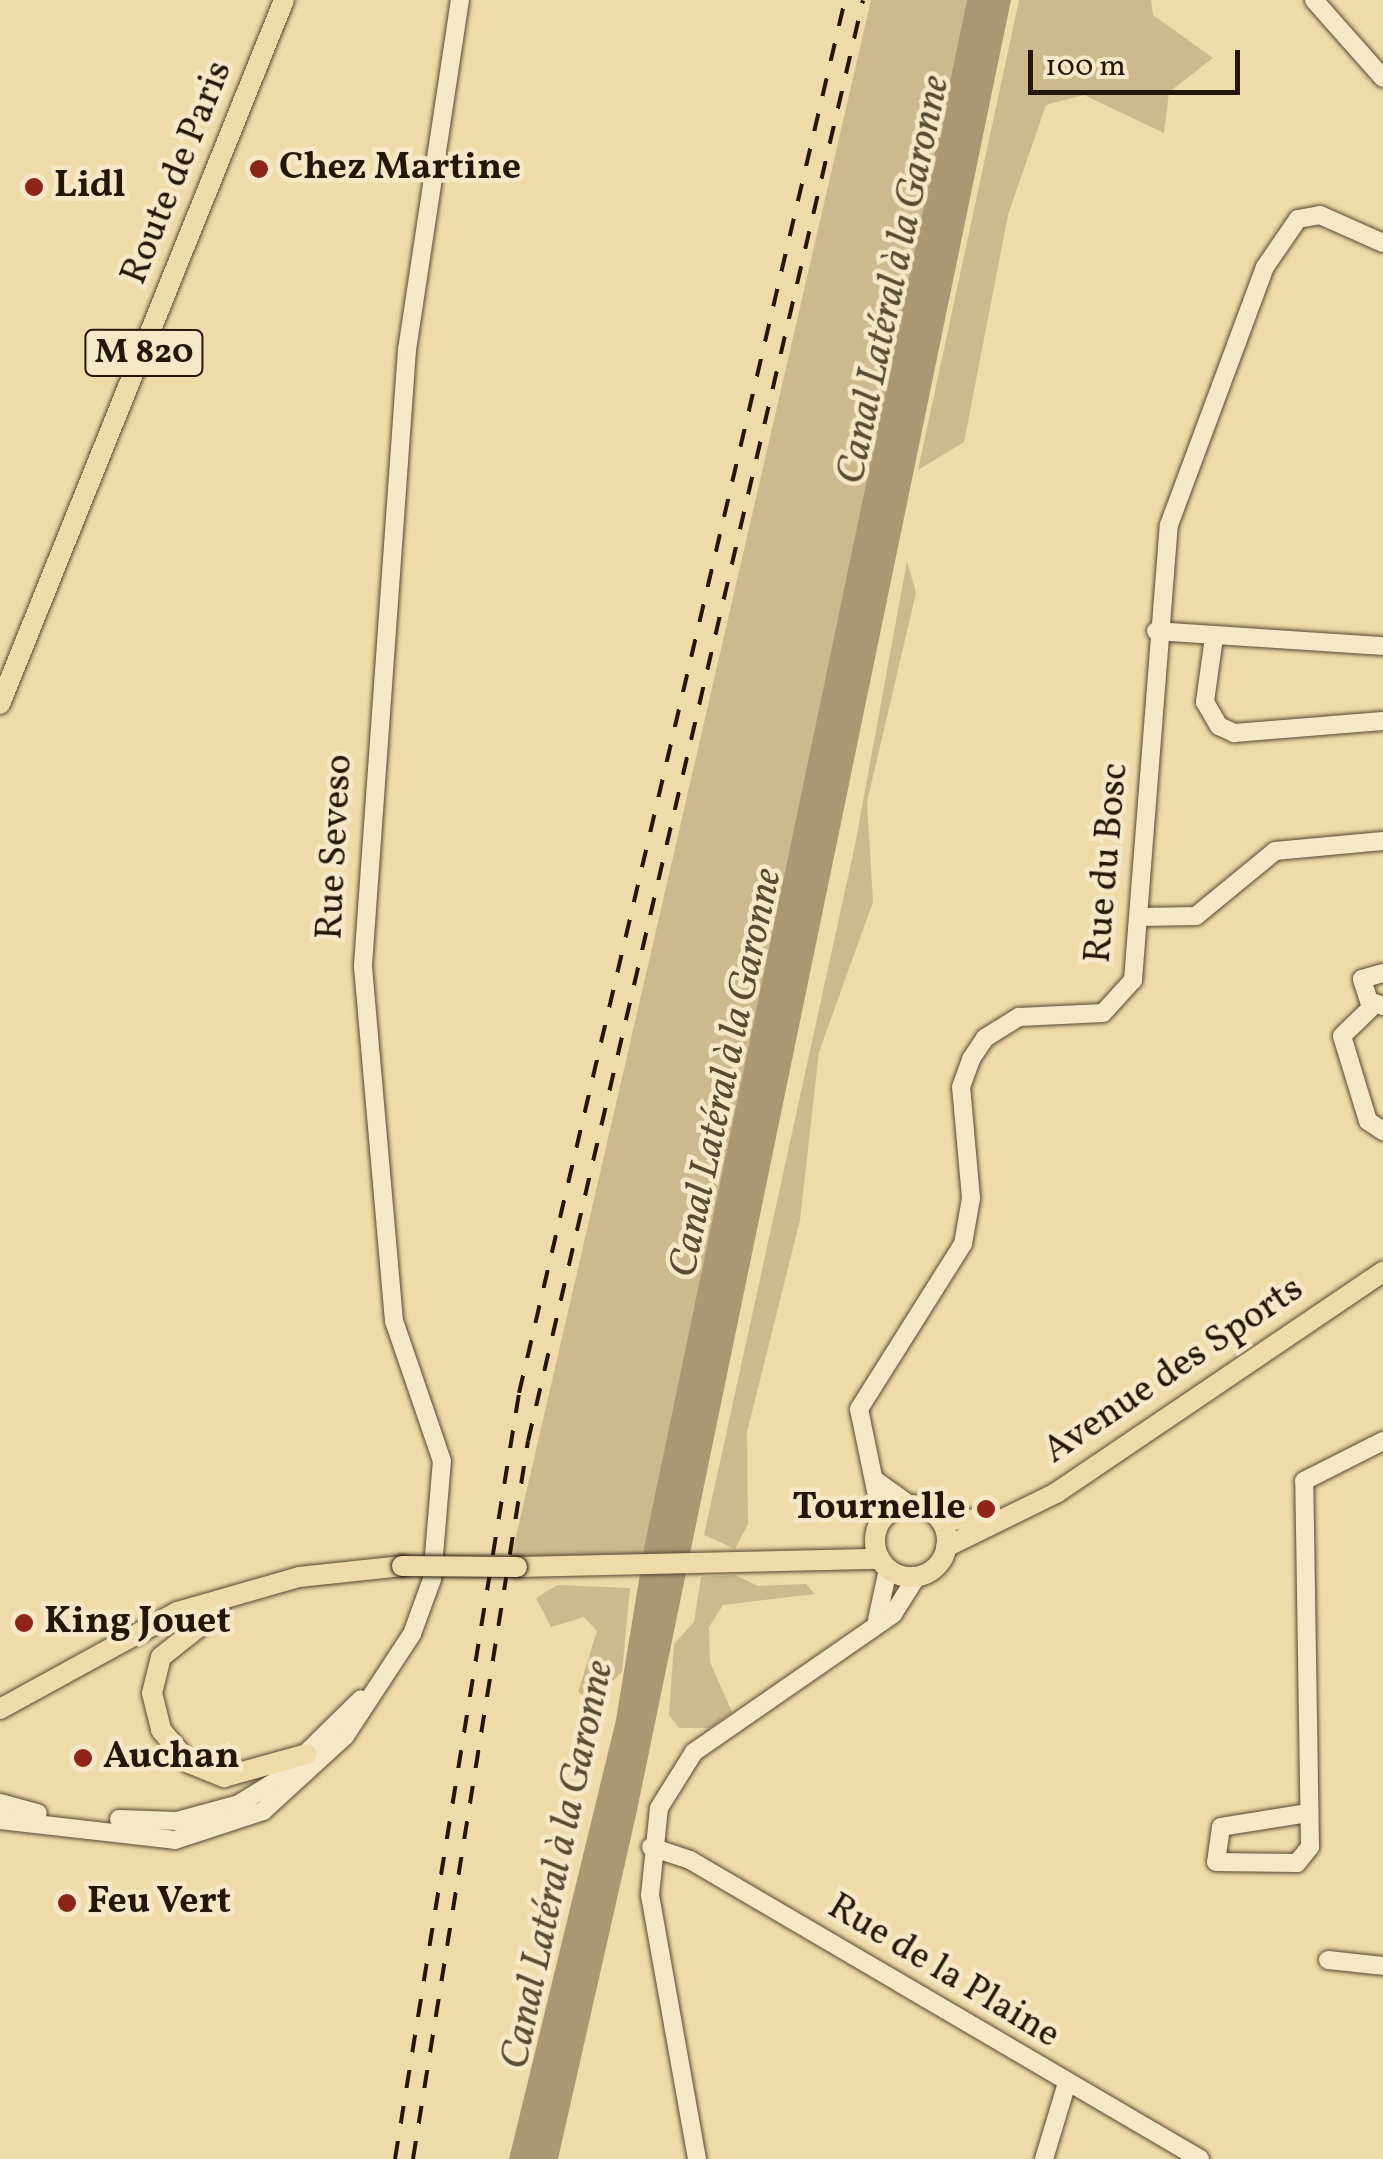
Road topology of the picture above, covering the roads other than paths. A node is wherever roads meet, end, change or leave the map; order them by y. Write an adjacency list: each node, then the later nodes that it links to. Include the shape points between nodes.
1 (284, 0): 9 (main road, Route de Paris / M 820)
2 (460, 0): 30 (street, Rue Seveso, via 408,350 362,964 394,1321 444,1489 423,1608)
3 (1314, 0): 4 (street)
4 (1383, 78)
5 (1383, 242): 6 (street, Rue du Bosc, via 1320,216 1298,219 1274,243 1174,509)
6 (1156, 631): 7 (street); 12 (street, Rue du Bosc)
7 (1214, 637): 8 (street); 10 (street, via 1205,702 1219,726 1234,732)
8 (1383, 646)
9 (0, 704)
10 (1383, 721)
11 (1383, 840): 12 (street, via 1274,851 1196,916)
12 (1141, 917): 18 (street, Rue du Bosc, via 1133,980 1113,1007 1020,1017 985,1038 971,1060 961,1087 971,1198 963,1244 859,1409)
13 (1383, 972): 14 (street, via 1362,979)
14 (1379, 1005): 15 (street, via 1342,1036 1368,1121)
15 (1383, 1131)
16 (1383, 1272): 21 (main road, Avenue des Sports, via 1056,1494)
17 (1383, 1441): 35 (street, via 1304,1481)
18 (876, 1480): 19 (street); 22 (street, Rue du Bosc)
19 (910, 1505): 20 (main road); 22 (main road)
20 (940, 1520): 21 (main road, Avenue des Sports); 23 (main road)
21 (1000, 1520): 23 (main road, Avenue des Sports)
22 (879, 1527): 24 (main road); 25 (main road)
23 (946, 1547): 26 (main road)
24 (835, 1559): 25 (main road); 27 (main road, bridge, via 716,1566 402,1566)
25 (884, 1564): 26 (main road); 29 (street, via 886,1609)
26 (916, 1576): 29 (street, via 905,1601)
27 (298, 1577): 28 (main road); 33 (main road, via 182,1632 160,1657 152,1693 173,1749 206,1772 244,1777)
28 (176, 1612): 31 (main road); 32 (main road)
29 (872, 1625): 37 (street, via 694,1752 672,1775)
30 (384, 1679): 33 (street, Rue Seveso); 36 (street, Rue Seveso, via 310,1776 235,1826 164,1840)
31 (0, 1709)
32 (0, 1724)
33 (307, 1754): 34 (street, Rue Seveso, via 239,1804 177,1822)
34 (0, 1803)
35 (1308, 1813): 35 (street, via 1310,1846 1297,1862 1216,1862 1221,1827)
36 (0, 1820)
37 (651, 1848): 40 (street, Rue de la Plaine, via 690,1860); 41 (street, via 651,1908)
38 (1328, 1960): 39 (street)
39 (1383, 1966)
40 (1067, 2084): 42 (street); 43 (street, Rue de la Plaine)
41 (697, 2159)
42 (1044, 2159)
43 (1200, 2159)

